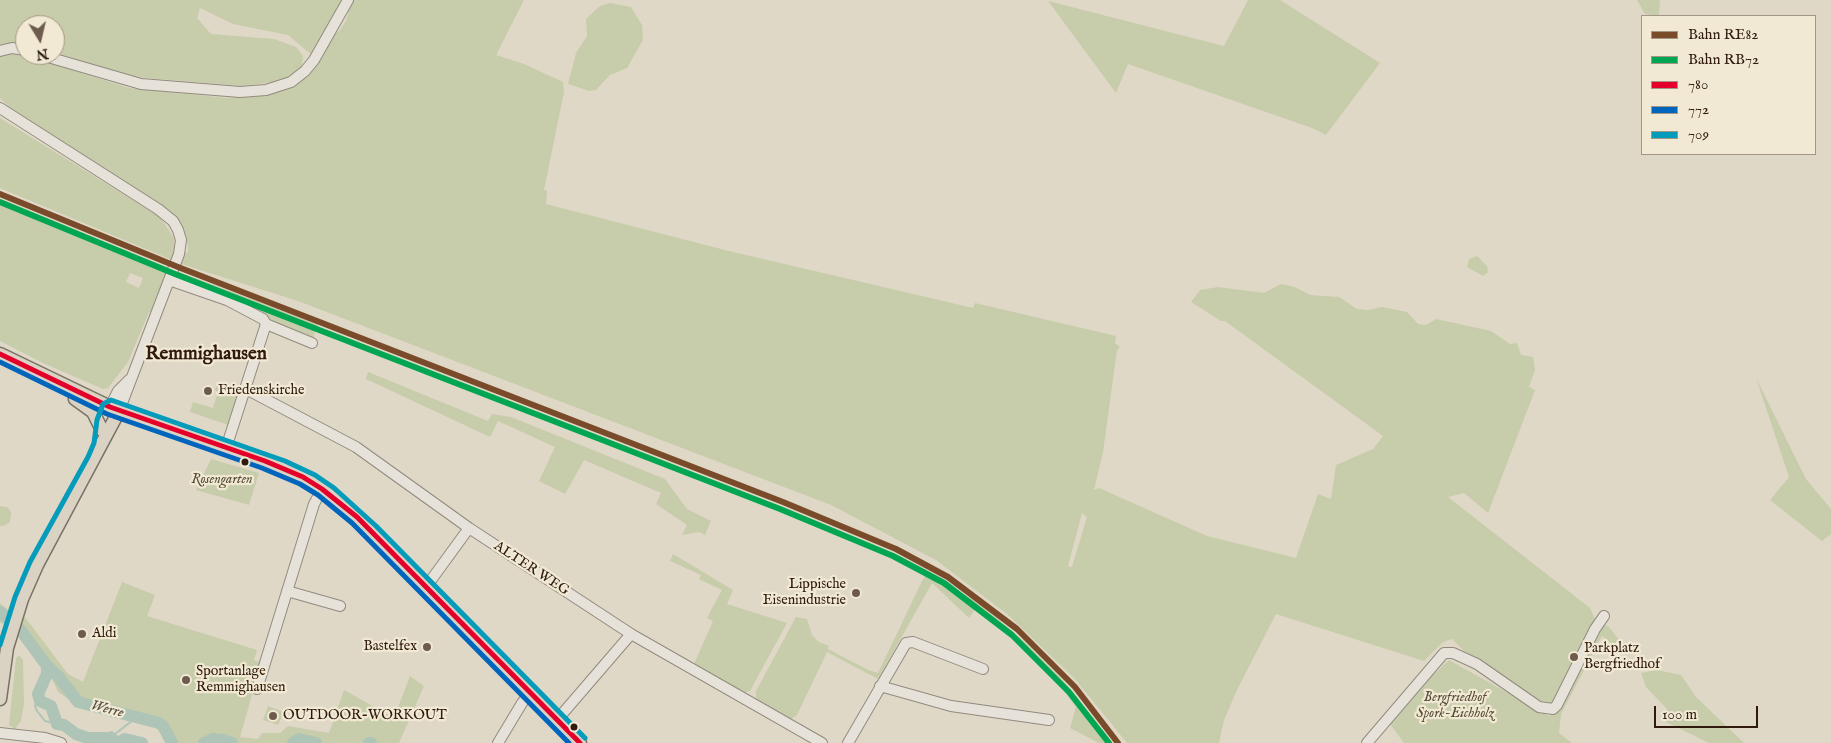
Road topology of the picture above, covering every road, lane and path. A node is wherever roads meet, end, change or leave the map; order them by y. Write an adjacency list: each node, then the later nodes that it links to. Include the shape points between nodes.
1 (348, 0): 4 (street, via 305,71 291,82 266,90 240,92 142,84)
2 (15, 48): 3 (street)
3 (0, 51)
4 (65, 62)
5 (0, 108): 6 (street, via 173,221 181,245)
6 (169, 280): 7 (street, via 227,300 263,319); 12 (street, via 131,377)
7 (266, 324): 8 (street); 11 (street)
8 (312, 343)
9 (0, 354): 10 (main road)
10 (48, 377): 12 (main road); 13 (main road, via 93,412)
11 (246, 389): 15 (street); 17 (street, ALTER WEG, via 356,447)
12 (111, 408): 13 (main road); 14 (main road); 15 (main road)
13 (102, 430): 14 (main road)
14 (101, 445): 23 (main road, via 37,565)
15 (226, 448): 16 (main road, via 283,468)
16 (322, 488): 18 (main road); 19 (street)
17 (469, 528): 18 (street); 22 (street, ALTER WEG)
18 (426, 587): 27 (main road)
19 (287, 591): 20 (street); 26 (street)
20 (340, 606)
21 (1604, 616): 37 (street, via 1553,709 1539,707 1477,664 1453,653 1444,653)
22 (631, 634): 29 (street); 35 (street, ALTER WEG)
23 (3, 653): 28 (main road)
24 (983, 669): 25 (street, via 909,641)
25 (880, 686): 30 (street, via 951,706); 36 (street)
26 (257, 689)
27 (530, 693): 29 (main road); 33 (street)
28 (0, 699)
29 (557, 720): 34 (main road)
30 (1049, 720)
31 (0, 733): 32 (street)
32 (61, 743)
33 (498, 743)
34 (580, 743)
35 (822, 743)
36 (848, 743)
37 (1368, 743)

